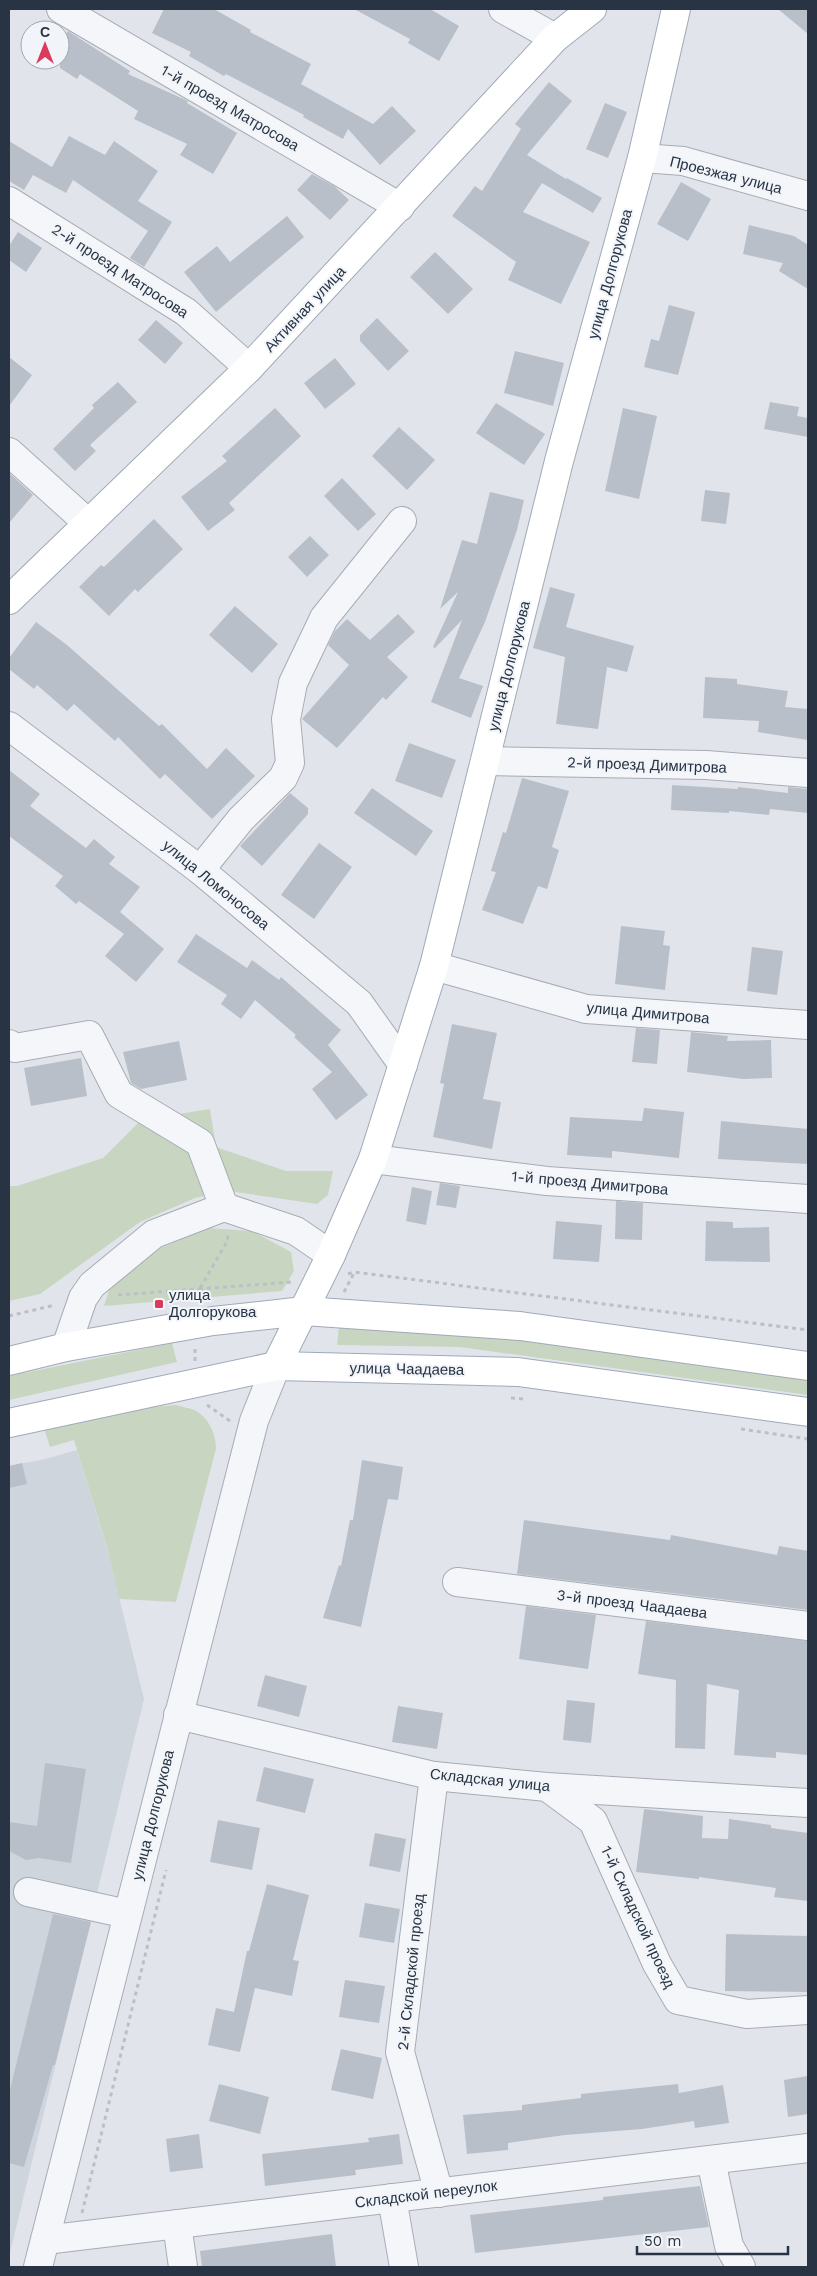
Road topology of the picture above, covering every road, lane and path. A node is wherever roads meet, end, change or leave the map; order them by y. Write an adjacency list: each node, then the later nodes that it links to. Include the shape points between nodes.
1 (61, 9): 9 (street, 1-й проезд Матросова)
2 (503, 9): 5 (street)
3 (592, 9): 5 (main road, Активная улица)
4 (676, 9): 6 (main road, улица Долгорукова)
5 (555, 38): 9 (main road, Активная улица)
6 (642, 158): 7 (street, Проезжая улица, via 683,161); 16 (main road, улица Долгорукова, via 559,461)
7 (808, 196)
8 (9, 201): 10 (street, 2-й проезд Матросова, via 186,312)
9 (400, 208): 10 (main road, Активная улица)
10 (249, 368): 13 (main road, Активная улица)
11 (9, 452): 13 (street)
12 (402, 521): 18 (street, via 324,618 293,683 286,719 290,763 283,778 241,819)
13 (88, 524): 14 (main road, Активная улица)
14 (9, 600)
15 (9, 726): 18 (street, улица Ломоносова)
16 (486, 761): 17 (street, 2-й проезд Димитрова, via 706,765); 19 (main road, улица Долгорукова)
17 (808, 772)
18 (200, 870): 22 (street, улица Ломоносова, via 359,1003)
19 (434, 966): 20 (street, улица Димитрова, via 586,1010); 22 (main road, улица Долгорукова)
20 (808, 1025)
21 (9, 1044): 25 (street, via 15,1048 89,1035 118,1094 200,1143)
22 (403, 1065): 23 (main road, улица Долгорукова)
23 (373, 1159): 24 (street, 1-й проезд Димитрова, via 547,1181); 26 (main road, улица Долгорукова)
24 (808, 1199)
25 (224, 1207): 26 (street, via 296,1232); 27 (path, via 228,1240 199,1288); 30 (street, via 154,1234 92,1285)
26 (332, 1255): 27 (main road, улица Долгорукова)
27 (319, 1280): 28 (main road, улица Долгорукова); 29 (path, via 354,1272)
28 (304, 1311): 30 (main road, via 213,1321); 32 (main road, улица Долгорукова); 33 (main road, via 520,1326)
29 (808, 1330)
30 (66, 1347): 31 (main road)
31 (9, 1361)
32 (276, 1366): 36 (main road, улица Чаадаева, via 518,1372); 37 (main road, улица Чаадаева); 42 (street, улица Долгорукова, via 254,1421)
33 (808, 1366)
34 (510, 1398): 35 (path)
35 (530, 1399)
36 (808, 1412)
37 (9, 1422)
38 (734, 1428): 39 (path)
39 (808, 1438)
40 (457, 1582): 41 (street, 3-й проезд Чаадаева)
41 (808, 1626)
42 (178, 1715): 43 (street, Складская улица); 48 (street, улица Долгорукова)
43 (434, 1776): 44 (street, Складская улица); 52 (street, 2-й Складской проезд, via 400,2052)
44 (547, 1787): 45 (street, Складская улица); 49 (street, 1-й Складской проезд, via 593,1820 657,1964 678,2000 747,2014)
45 (808, 1803)
46 (168, 1864): 55 (path)
47 (28, 1892): 48 (street)
48 (127, 1914): 56 (street, улица Долгорукова)
49 (808, 2010)
50 (808, 2148): 51 (street, Складской переулок)
51 (711, 2160): 52 (street, Складской переулок); 60 (street, via 729,2246)
52 (439, 2193): 53 (street, Складской переулок)
53 (392, 2198): 54 (street, Складской переулок); 59 (street)
54 (177, 2224): 55 (street, Складской переулок); 58 (street)
55 (76, 2236): 56 (street, Складской переулок)
56 (44, 2240): 57 (street, улица Долгорукова)
57 (38, 2267)
58 (183, 2267)
59 (404, 2267)
60 (741, 2267)

